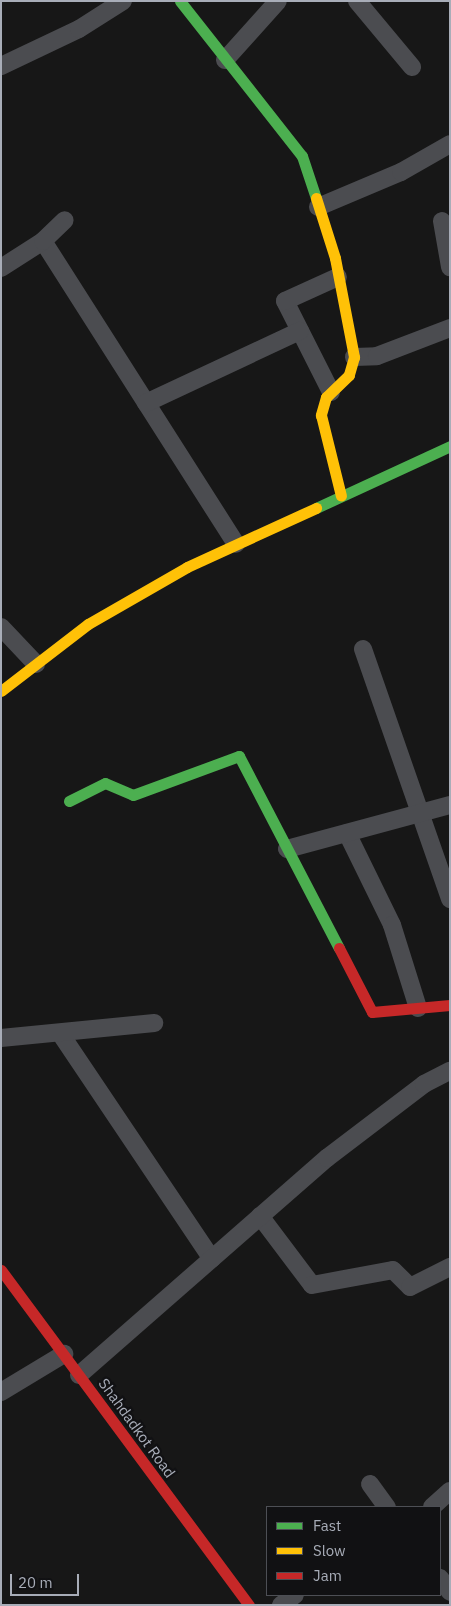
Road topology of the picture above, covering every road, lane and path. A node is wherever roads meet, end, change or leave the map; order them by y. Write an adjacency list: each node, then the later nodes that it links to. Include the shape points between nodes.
1 (123, 1): 6 (street, via 79,28)
2 (180, 1): 5 (main road)
3 (278, 1): 5 (street)
4 (357, 1): 7 (street)
5 (226, 60): 9 (main road, via 302,156)
6 (1, 66)
7 (412, 67)
8 (450, 144): 9 (street, via 401,172)
9 (318, 207): 15 (main road)
10 (65, 220): 12 (street)
11 (442, 221): 14 (street)
12 (42, 241): 13 (street); 20 (street)
13 (1, 268)
14 (450, 268)
15 (338, 277): 17 (street, via 285,301); 18 (main road)
16 (450, 328): 18 (street, via 377,356)
17 (300, 330): 19 (street); 20 (street)
18 (354, 357): 19 (main road, via 349,375)
19 (331, 392): 22 (main road, via 326,396 321,415)
20 (146, 403): 23 (street)
21 (450, 446): 22 (main road)
22 (341, 496): 23 (main road)
23 (236, 544): 26 (main road, via 188,567 88,624)
24 (1, 627): 26 (street)
25 (364, 649): 30 (street)
26 (36, 664): 27 (main road)
27 (1, 690)
28 (69, 801): 32 (main road, via 105,783 134,795 239,756)
29 (450, 805): 30 (street)
30 (422, 813): 31 (street); 33 (street)
31 (347, 833): 32 (street); 35 (street, via 392,925)
32 (287, 849): 35 (main road, via 372,1012)
33 (450, 899)
34 (450, 1005): 35 (main road)
35 (418, 1008)
36 (154, 1023): 37 (street)
37 (60, 1033): 38 (street); 41 (street)
38 (1, 1038)
39 (450, 1071): 40 (street, via 408,1096 326,1158)
40 (260, 1216): 41 (street); 42 (street, via 312,1285 393,1270 410,1287)
41 (212, 1258): 45 (street)
42 (450, 1267)
43 (1, 1270): 44 (main road, Shahdadkot Road)
44 (64, 1354): 45 (main road, Shahdadkot Road); 46 (street)
45 (79, 1375): 54 (main road, Shahdadkot Road)
46 (1, 1392)
47 (370, 1484): 49 (street)
48 (450, 1491): 50 (street)
49 (386, 1506)
50 (433, 1506)
51 (441, 1579): 52 (street)
52 (450, 1592)
53 (294, 1596): 55 (street)
54 (249, 1605)
55 (281, 1605)

